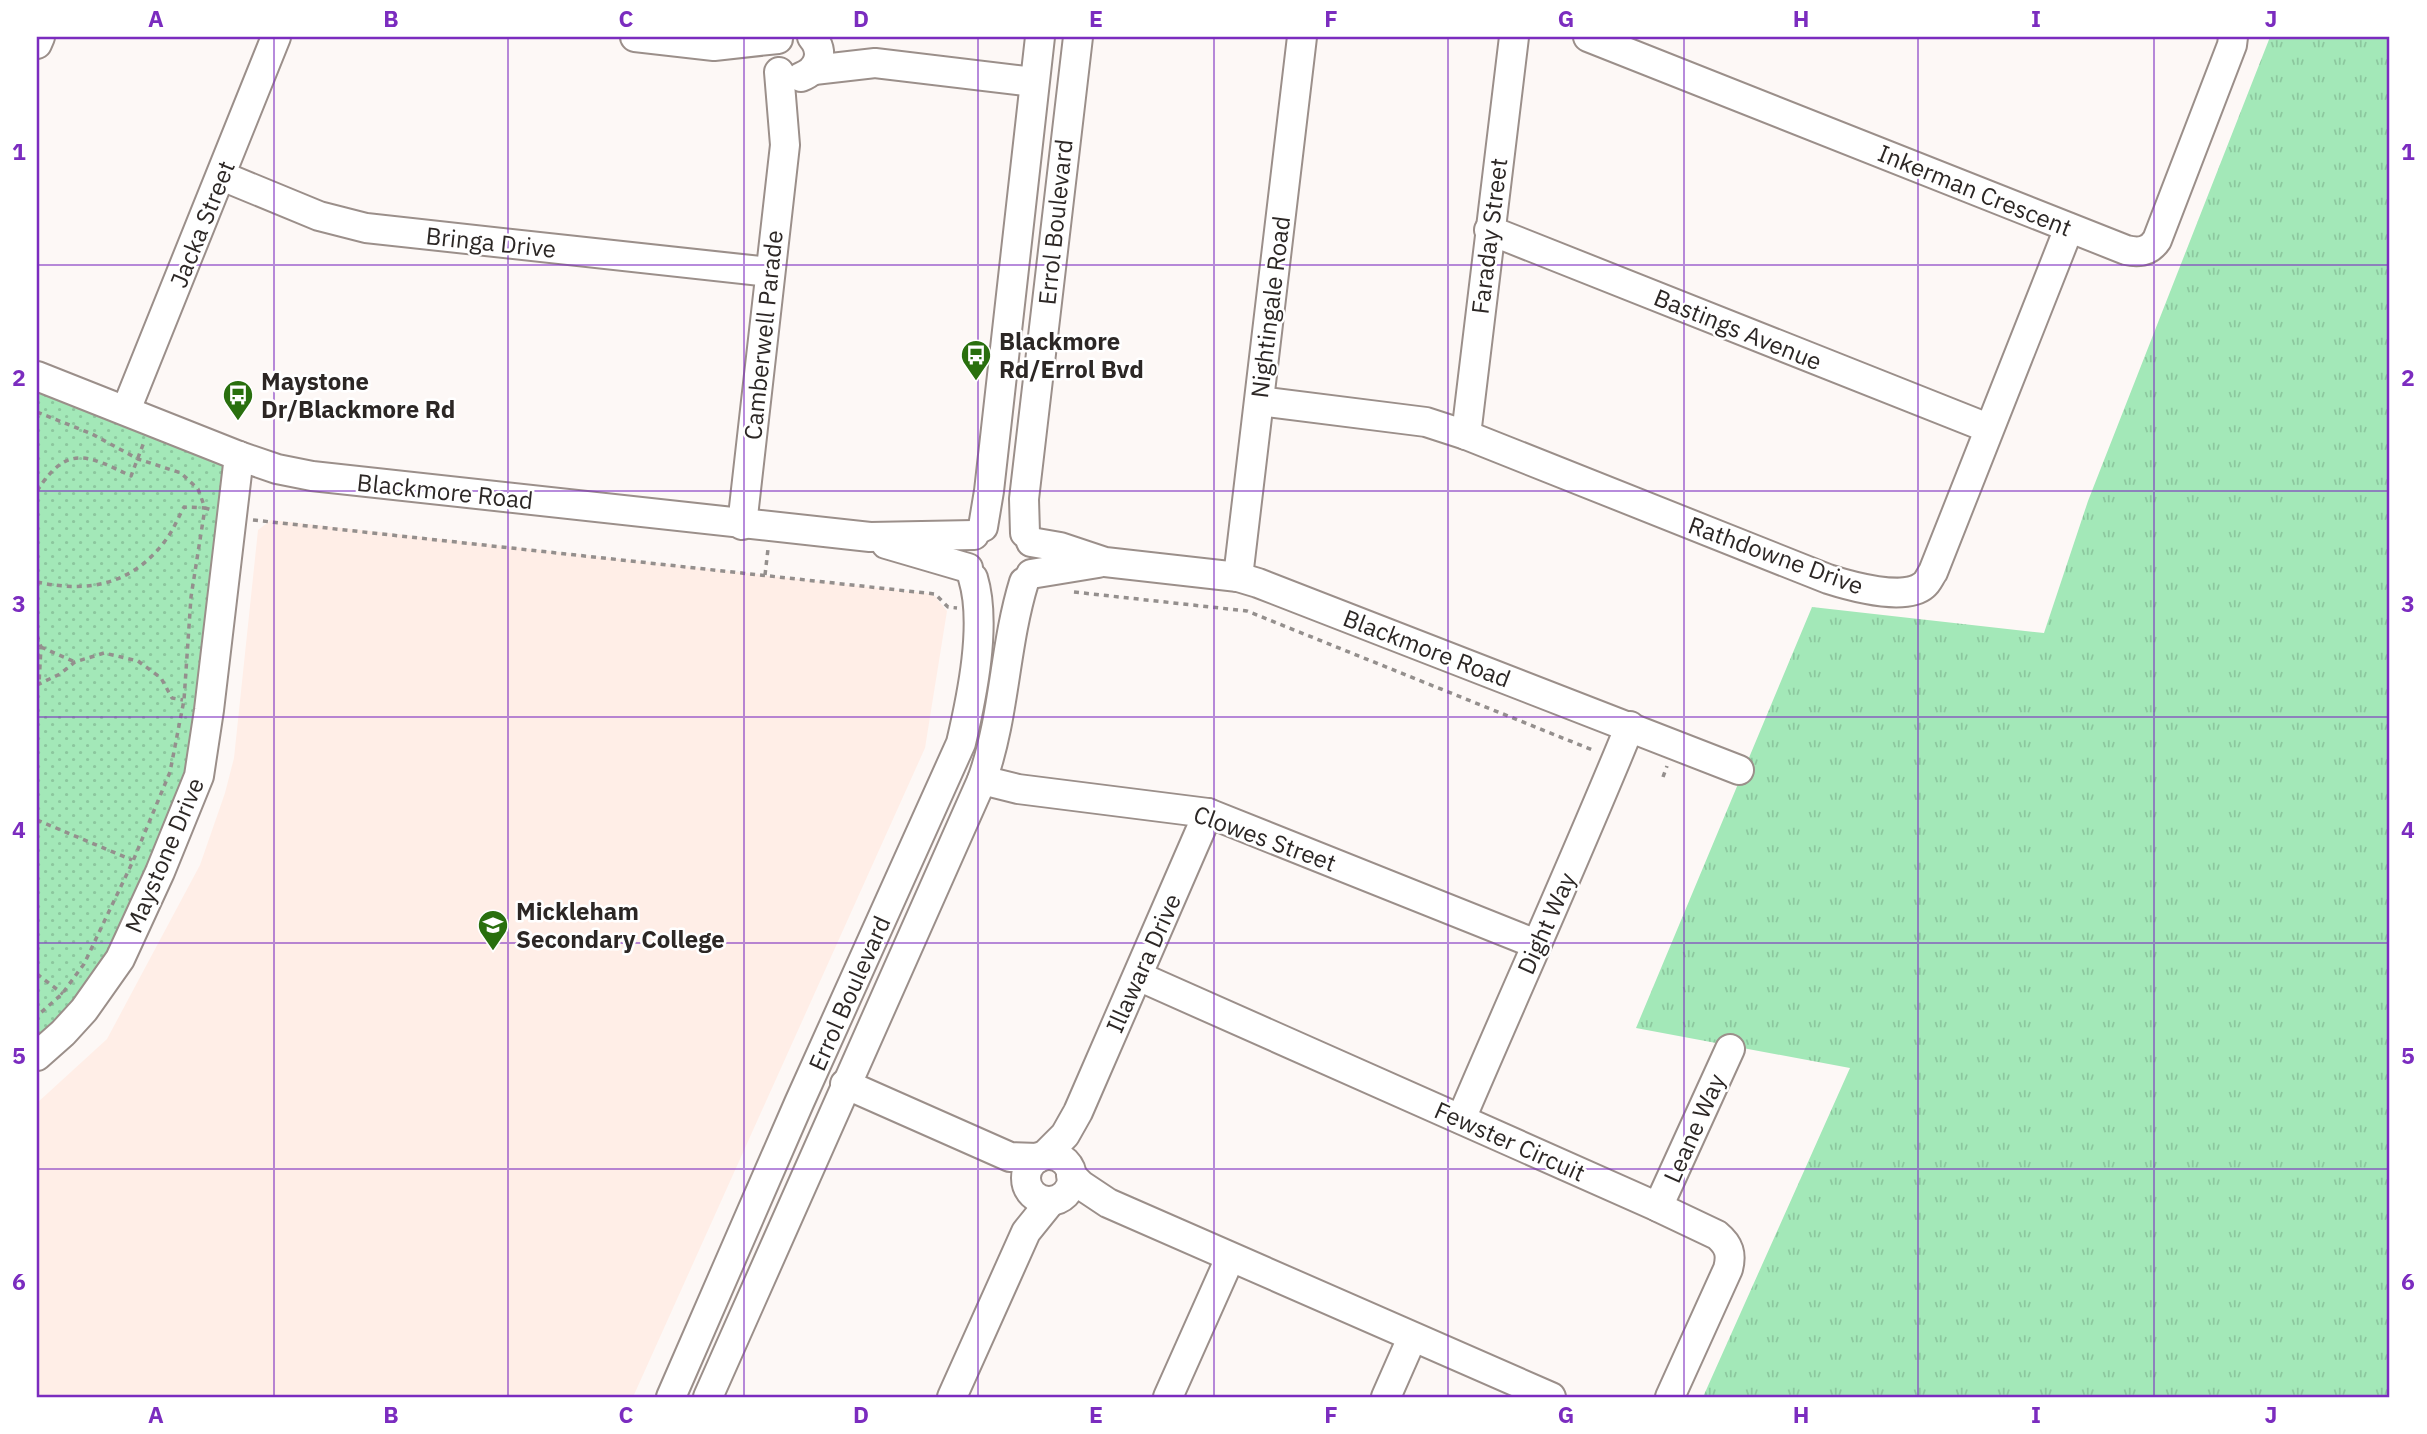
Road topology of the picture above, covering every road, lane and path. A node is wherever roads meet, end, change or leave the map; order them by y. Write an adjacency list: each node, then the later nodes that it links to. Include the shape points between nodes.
1 (40, 37): 11 (street)
2 (276, 37): 17 (street, Jacka Street)
3 (635, 37): 12 (street)
4 (1040, 37): 15 (street, Errol Boulevard)
5 (1078, 37): 35 (street, Errol Boulevard, via 1024,499)
6 (1302, 37): 22 (street, Nightingale Road)
7 (1514, 37): 19 (street, Faraday Street)
8 (1588, 37): 18 (street, Inkerman Crescent)
9 (2233, 37): 18 (street, Inkerman Crescent, via 2153,246 2138,252 2126,250)
10 (814, 39): 13 (street); 14 (street, Camberwell Parade, via 820,56)
11 (37, 44)
12 (778, 53): 14 (street, via 794,78); 16 (street, Camberwell Parade)
13 (875, 63): 14 (street); 15 (street)
14 (811, 72): 16 (street, Camberwell Parade)
15 (1034, 82): 33 (street, Errol Boulevard, via 990,481)
16 (785, 145): 20 (street, Camberwell Parade)
17 (222, 176): 20 (street, Bringa Drive, via 318,216 366,228); 24 (street, Jacka Street)
18 (2069, 228): 25 (street, Rathdowne Drive)
19 (1489, 230): 25 (street, Bastings Avenue); 26 (street, Faraday Street)
20 (769, 272): 32 (street, Camberwell Parade)
21 (37, 376): 24 (street, Blackmore Road)
22 (1259, 401): 26 (street, Rathdowne Drive, via 1426,422); 38 (street, Nightingale Road)
23 (37, 412): 28 (path)
24 (139, 415): 27 (street, Blackmore Road); 28 (path)
25 (1988, 429): 26 (street, Rathdowne Drive, via 1933,572 1915,591 1897,592 1855,588 1828,579)
26 (1466, 435)
27 (239, 456): 31 (street, Maystone Drive); 32 (street, Blackmore Road, via 312,477)
28 (138, 459): 29 (path, via 131,476 94,459 70,459 50,470); 30 (path, via 181,473 198,489)
29 (37, 491)
30 (205, 508): 31 (path); 40 (path, via 184,506 166,540 135,571 97,586); 47 (path, via 191,597)
31 (232, 518): 42 (path, via 935,594 948,607); 55 (street, Maystone Drive, via 199,776)
32 (742, 525): 34 (street, Blackmore Road)
33 (978, 531): 34 (street, Blackmore Road); 35 (street, via 1005,523); 37 (street, via 968,545)
34 (870, 537): 37 (street, Blackmore Road)
35 (1028, 537): 36 (street, Blackmore Road); 39 (street, via 1034,563)
36 (1105, 562): 38 (street, Blackmore Road); 39 (street, Blackmore Road)
37 (970, 573): 39 (street, via 982,586 1004,591); 42 (street, Errol Boulevard, via 979,596)
38 (1238, 577): 48 (street, Blackmore Road)
39 (1027, 578): 51 (street, Errol Boulevard, via 1014,614 999,724)
40 (37, 582)
41 (1069, 592): 49 (path, via 1247,611)
42 (978, 610): 69 (street, Errol Boulevard, via 970,706 961,743)
43 (37, 635): 44 (path)
44 (41, 647): 45 (path); 46 (path)
45 (75, 662): 46 (path); 47 (path, via 104,653 138,661 160,678 173,698)
46 (38, 684)
47 (184, 700): 54 (path, via 170,772)
48 (1630, 726): 49 (street, Dight Way); 50 (street, Blackmore Road)
49 (1616, 759): 56 (street, Dight Way)
50 (1740, 770)
51 (982, 780): 52 (street, Clowes Street, via 1018,789); 63 (street, Errol Boulevard)
52 (1208, 813): 56 (street, Clowes Street); 58 (street, Illawara Drive)
53 (37, 820): 54 (path)
54 (133, 861): 55 (path); 59 (path, via 84,964)
55 (160, 872): 59 (street, Maystone Drive, via 120,959)
56 (1536, 944): 64 (street, Dight Way)
57 (37, 974): 59 (path)
58 (1138, 976): 64 (street, Fewster Circuit); 65 (street, Illawara Drive)
59 (73, 1002): 60 (path); 62 (street, Maystone Drive, via 63,1033)
60 (37, 1016)
61 (1730, 1049): 66 (street, Leane Way)
62 (37, 1056)
63 (845, 1084): 65 (street, via 977,1142 1018,1173); 70 (street, Errol Boulevard)
64 (1461, 1119): 66 (street, Fewster Circuit)
65 (1048, 1179): 67 (street); 71 (street)
66 (1658, 1207): 75 (street, Fewster Circuit, via 1717,1235 1730,1250 1731,1259)
67 (1230, 1258): 68 (street); 72 (street)
68 (1412, 1338): 73 (street); 74 (street)
69 (671, 1397)
70 (708, 1397)
71 (951, 1397)
72 (1168, 1397)
73 (1386, 1397)
74 (1551, 1397)
75 (1670, 1397)

